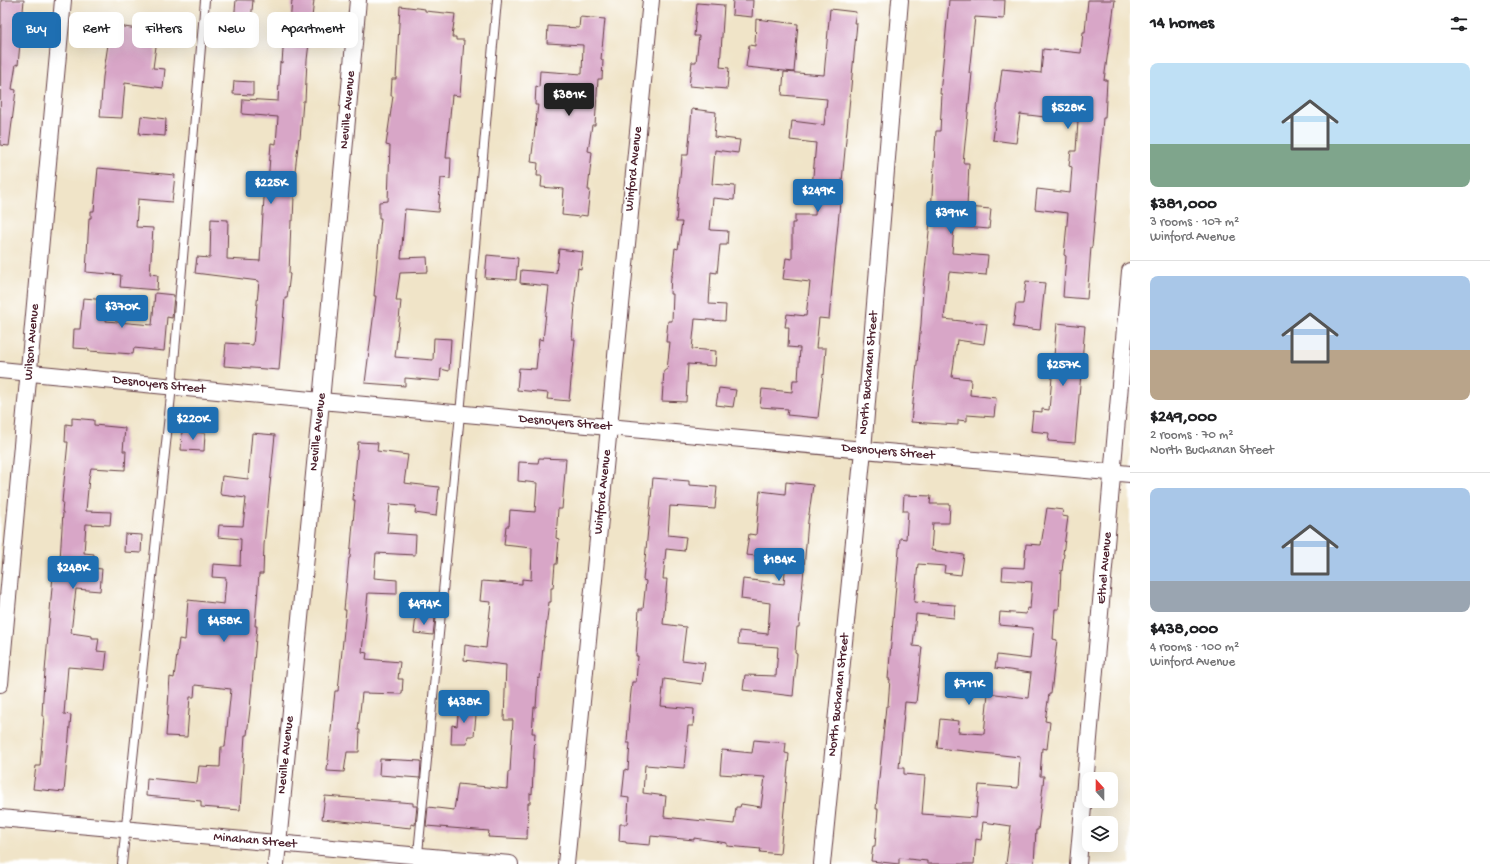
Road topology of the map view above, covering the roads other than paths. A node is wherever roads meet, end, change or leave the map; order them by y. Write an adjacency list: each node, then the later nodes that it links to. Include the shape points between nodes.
1 (63, 0): 9 (street, Wilson Avenue)
2 (205, 0): 10 (lane)
3 (358, 0): 11 (street, Neville Avenue)
4 (497, 0): 12 (lane)
5 (651, 0): 13 (street, Winford Avenue)
6 (900, 0): 14 (street, North Buchanan Street)
7 (1130, 271): 15 (street, Ethel Avenue)
8 (0, 370): 9 (street, Desnoyers Street)
9 (30, 372): 10 (street, Desnoyers Street); 17 (street, Wilson Avenue)
10 (172, 386): 11 (street, Desnoyers Street); 19 (lane)
11 (321, 401): 12 (street, Desnoyers Street); 20 (street, Neville Avenue)
12 (460, 414): 13 (street, Desnoyers Street); 21 (lane)
13 (609, 427): 14 (street, Desnoyers Street); 25 (street, Winford Avenue)
14 (863, 450): 15 (street, Desnoyers Street); 26 (street, North Buchanan Street)
15 (1113, 473): 16 (street, Desnoyers Street); 27 (street, Ethel Avenue)
16 (1130, 474)
17 (0, 684)
18 (0, 818): 19 (street, Minahan Street)
19 (125, 829): 20 (street, Minahan Street); 22 (lane)
20 (278, 843): 21 (street, Minahan Street); 23 (street, Neville Avenue)
21 (418, 860): 24 (street, Minahan Street)
22 (122, 864)
23 (276, 864)
24 (510, 864)
25 (566, 864)
26 (822, 864)
27 (1078, 864)

